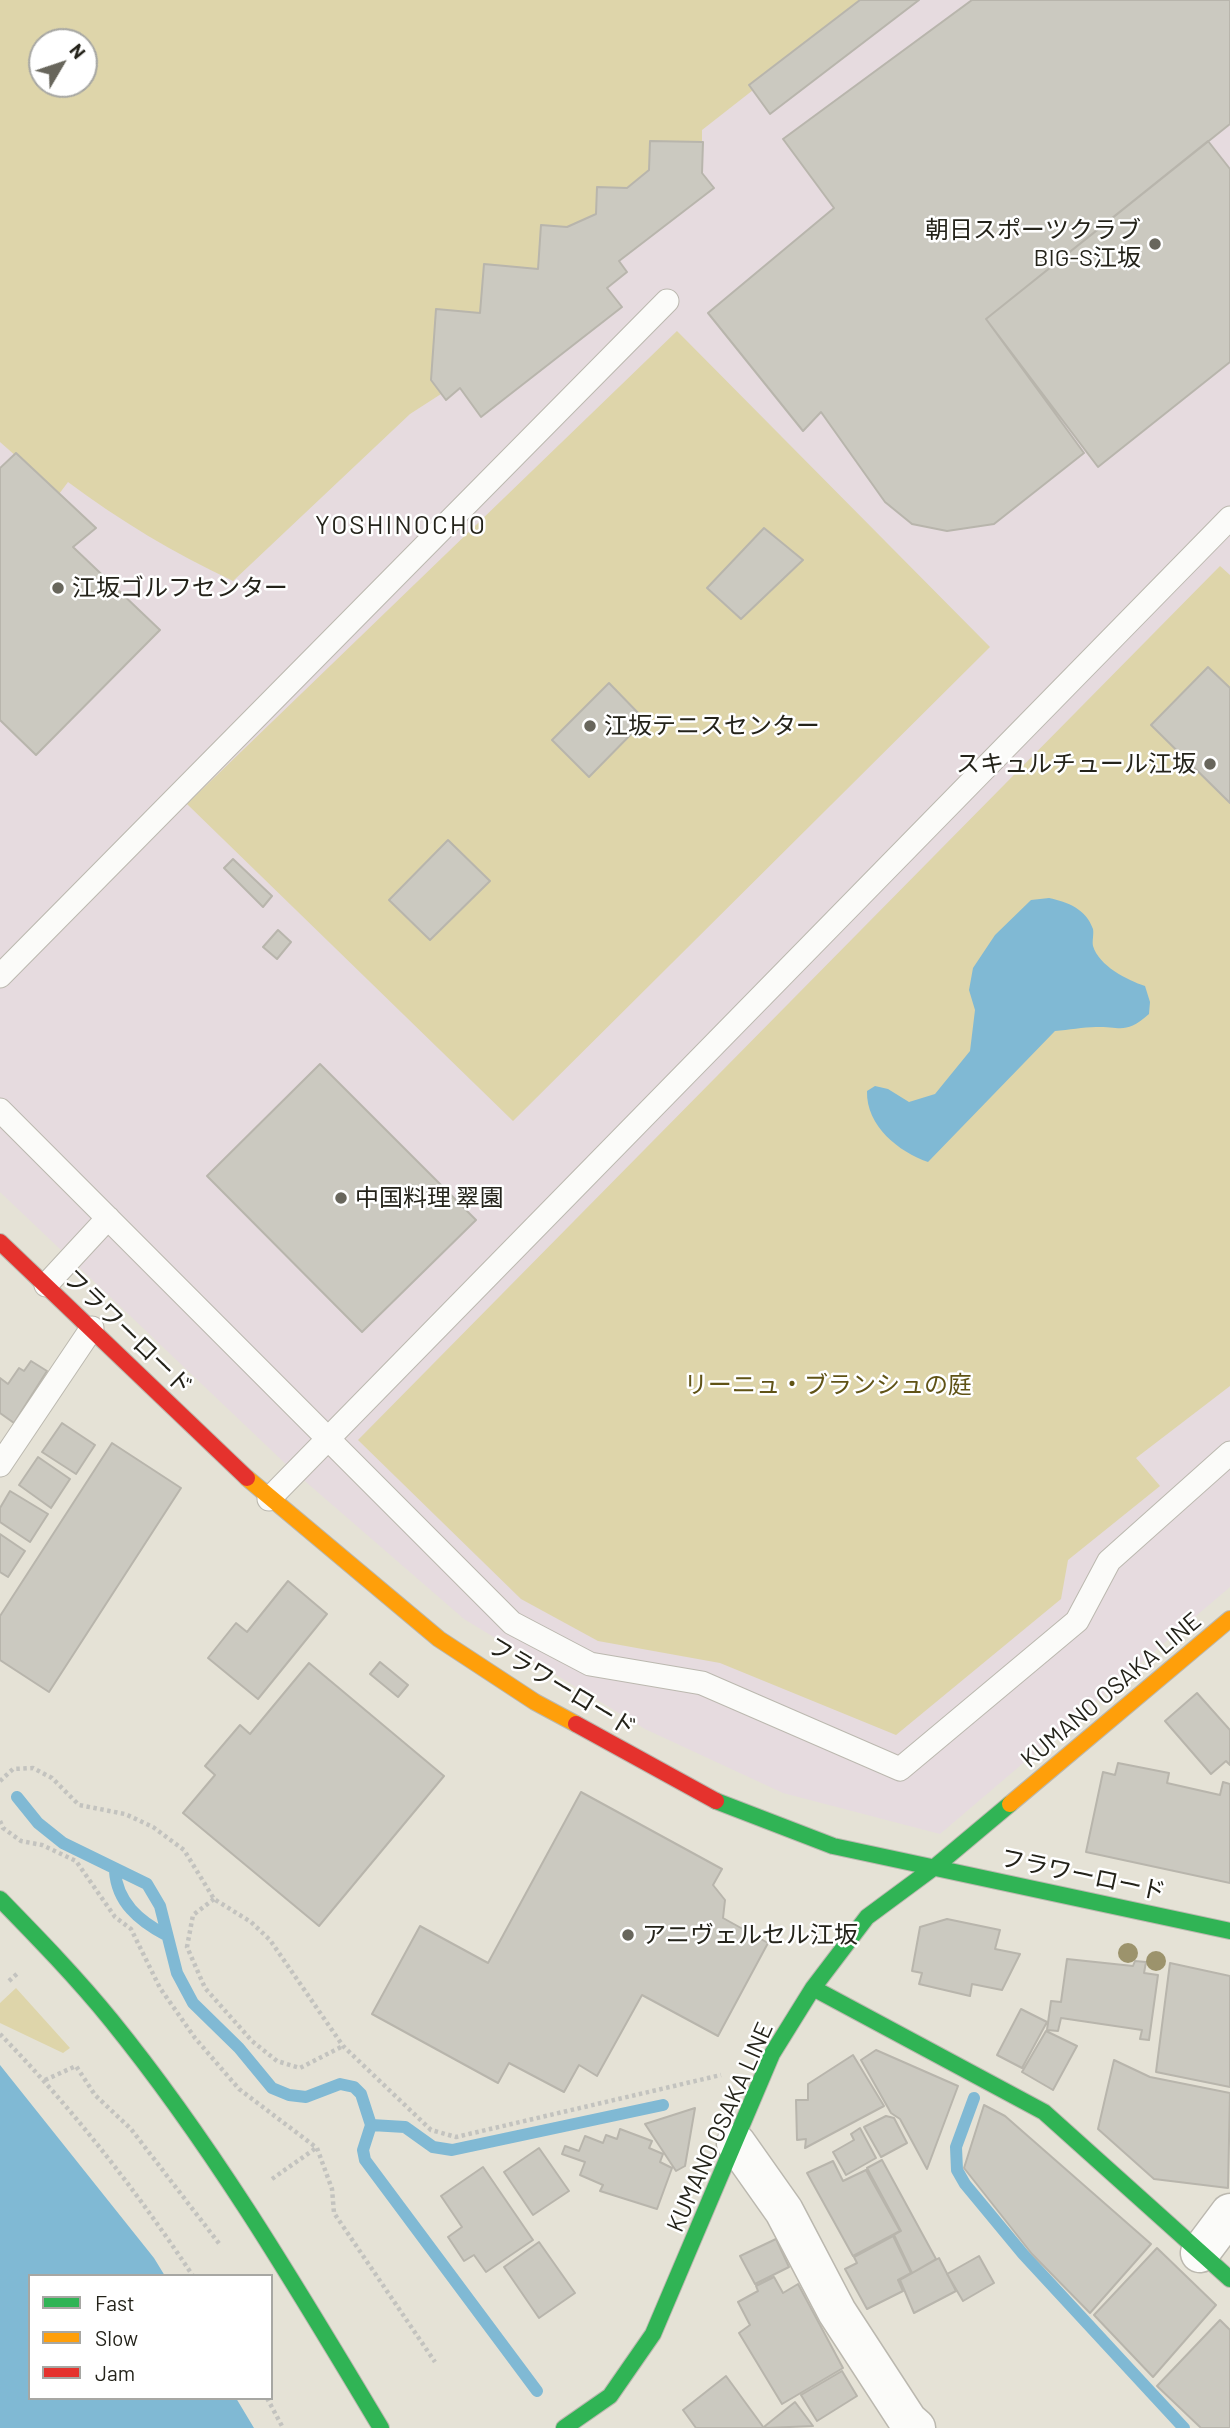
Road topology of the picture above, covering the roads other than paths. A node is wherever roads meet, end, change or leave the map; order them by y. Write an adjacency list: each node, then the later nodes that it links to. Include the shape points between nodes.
1 (667, 301): 3 (lane)
2 (1228, 525): 9 (lane)
3 (0, 976)
4 (0, 1110): 5 (lane)
5 (108, 1218): 7 (lane); 9 (lane)
6 (0, 1242): 7 (street, フラワーロード)
7 (46, 1285): 8 (street, フラワーロード)
8 (92, 1328): 11 (lane); 12 (street, フラワーロード)
9 (329, 1438): 10 (lane, via 512,1623 590,1664 702,1683 900,1769 1077,1620 1109,1561); 12 (lane)
10 (1230, 1452)
11 (0, 1465)
12 (269, 1499): 14 (street, フラワーロード, via 439,1639 547,1709 721,1804 833,1846)
13 (1230, 1619): 14 (street, KUMANO OSAKA LINE)
14 (936, 1866): 16 (street, フラワーロード); 17 (street, KUMANO OSAKA LINE, via 867,1917)
15 (0, 1899): 22 (street, via 141,2059 262,2227)
16 (1230, 1931)
17 (813, 1988): 18 (street, KUMANO OSAKA LINE, via 772,2054); 20 (street, via 1044,2112)
18 (736, 2143): 23 (street, KUMANO OSAKA LINE, via 653,2334 610,2396); 24 (street, via 784,2211 837,2312)
19 (1230, 2213): 20 (street)
20 (1200, 2253): 21 (street)
21 (1230, 2280)
22 (381, 2428)
23 (564, 2428)
24 (916, 2428)

